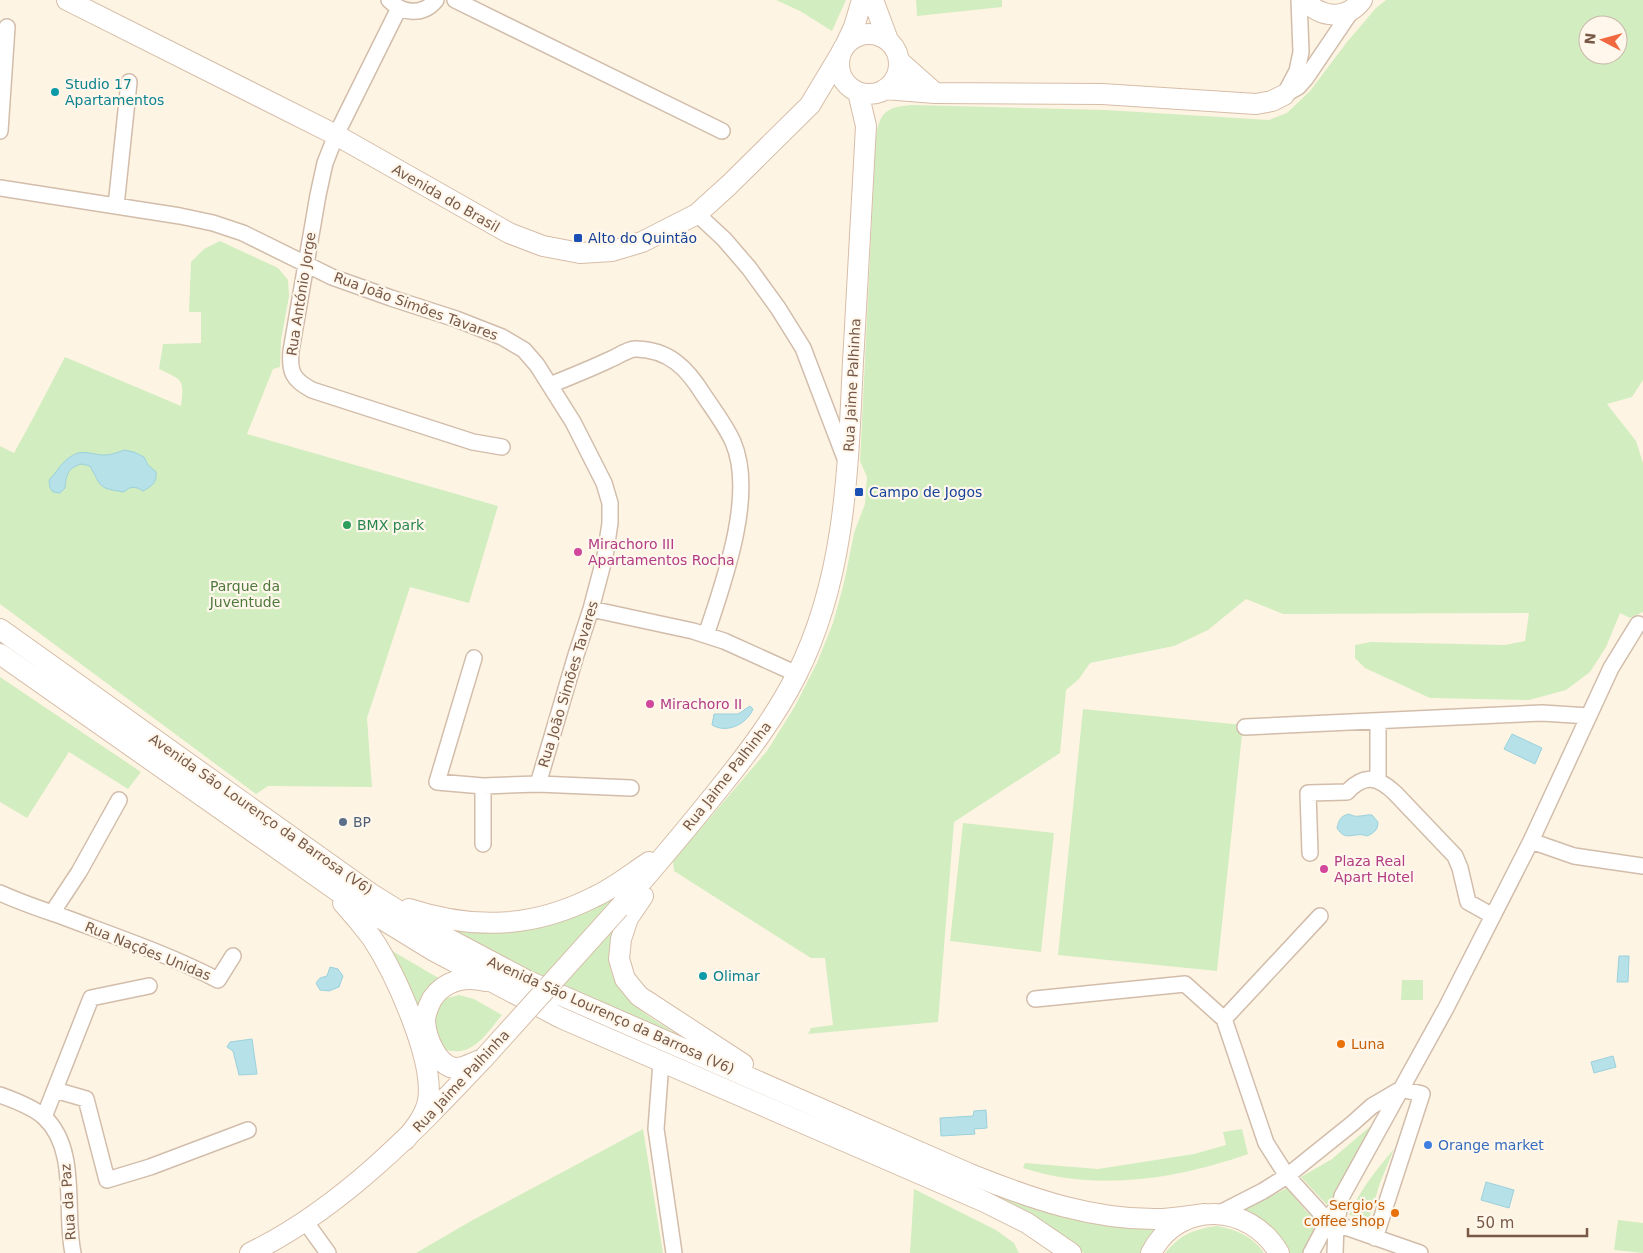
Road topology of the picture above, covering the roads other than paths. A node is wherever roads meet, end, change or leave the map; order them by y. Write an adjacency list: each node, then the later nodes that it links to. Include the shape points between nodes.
1 (67, 0): 23 (street, Avenida do Brasil)
2 (436, 0): 8 (street, via 417,11 404,11)
3 (455, 0): 22 (street)
4 (862, 0): 12 (street)
5 (873, 0): 11 (street)
6 (1299, 0): 18 (street, via 1302,52 1297,71)
7 (1304, 0): 9 (street, via 1312,8 1330,15 1338,15)
8 (394, 4): 23 (street, Rua António Jorge)
9 (1359, 4): 18 (street, via 1306,78)
10 (7, 27): 21 (street)
11 (888, 40): 12 (street, via 862,34); 13 (street)
12 (843, 49): 15 (street, Rua Jaime Palhinha, via 840,73); 19 (street, Avenida do Brasil)
13 (899, 61): 16 (street, Rua Jaime Palhinha, via 896,77); 17 (street)
14 (129, 82): 25 (street)
15 (854, 90): 16 (street, via 865,94); 19 (street, Avenida do Brasil); 20 (street, Rua Jaime Palhinha)
16 (882, 91): 17 (street); 20 (street, Rua Jaime Palhinha)
17 (936, 92): 18 (street, via 1102,94 1256,104)
18 (1284, 95)
19 (810, 105): 26 (street, Avenida do Brasil)
20 (866, 126): 30 (street, Rua Jaime Palhinha)
21 (0, 131)
22 (722, 131)
23 (336, 135): 26 (street, Avenida do Brasil, via 509,233 543,246 580,252 612,251 642,242); 27 (street, Rua António Jorge, via 325,163)
24 (0, 188): 25 (street, Rua João Simões Tavares)
25 (116, 206): 27 (street, Rua João Simões Tavares, via 213,223 243,233)
26 (697, 214): 30 (street, via 749,268 803,348)
27 (306, 263): 28 (street, Rua João Simões Tavares, via 332,276 502,337 524,350); 29 (street, Rua António Jorge, via 291,351 290,364 297,380 321,393 472,442)
28 (550, 385): 31 (street, Rua João Simões Tavares, via 573,422 604,483 610,503 605,556); 34 (street, via 635,348 660,352 675,360 693,378 733,442 740,468 740,497 727,570)
29 (502, 447)
30 (848, 464): 37 (street, Rua Jaime Palhinha, via 834,569 824,608)
31 (591, 609): 34 (street); 42 (street, Rua João Simões Tavares)
32 (1638, 624): 38 (street)
33 (0, 629): 53 (street, Avenida São Lourenço da Barrosa (V6))
34 (706, 635): 37 (street)
35 (0, 654): 51 (street, Avenida São Lourenço da Barrosa (V6))
36 (474, 658): 43 (street, Rua João Simões Tavares, via 437,782)
37 (797, 674): 48 (street, Rua Jaime Palhinha, via 758,740)
38 (1589, 716): 39 (street, via 1542,712); 46 (street)
39 (1378, 721): 40 (street); 41 (street)
40 (1245, 727)
41 (1378, 780): 49 (street, via 1364,780 1347,792 1308,793); 56 (street, via 1386,784 1455,856 1468,902)
42 (538, 784): 43 (street, Rua João Simões Tavares); 44 (street, Rua João Simões Tavares)
43 (483, 786): 47 (street)
44 (631, 788)
45 (119, 800): 54 (street)
46 (1531, 841): 50 (street, via 1574,856); 56 (street)
47 (483, 844)
48 (671, 847): 53 (street, via 595,897 567,909 532,918 491,924 471,922 424,914); 62 (street, Rua Jaime Palhinha, bridge); 67 (street, via 658,878 628,918 620,939 619,959 625,979 638,996)
49 (1310, 853)
50 (1643, 866)
51 (306, 869): 58 (street, Avenida São Lourenço da Barrosa (V6), via 391,926); 70 (street, via 342,901 370,936 403,998 417,1036 426,1062 428,1102 423,1116)
52 (0, 893): 54 (street, Rua Nações Unidas)
53 (383, 901): 67 (street, Avenida São Lourenço da Barrosa (V6), via 414,921 526,980)
54 (52, 913): 57 (street, Rua Nações Unidas, via 134,943 218,980)
55 (1320, 916): 61 (street)
56 (1493, 916): 64 (street)
57 (233, 956)
58 (495, 983): 62 (street, via 473,978 450,982 428,1005 425,1020 434,1052 443,1062 454,1068 465,1067); 63 (street, Avenida São Lourenço da Barrosa (V6), via 561,1018)
59 (149, 986): 65 (street, via 91,998)
60 (1035, 1000): 61 (street, via 1185,984)
61 (1224, 1019): 71 (street, via 1266,1143)
62 (484, 1058): 70 (street, Rua Jaime Palhinha)
63 (661, 1062): 76 (street, Avenida São Lourenço da Barrosa (V6), via 985,1202 1027,1223); 80 (street, via 656,1129)
64 (1401, 1089): 71 (street, via 1372,1106); 74 (street, via 1342,1196); 75 (street, via 1422,1094)
65 (55, 1090): 68 (street); 69 (street, via 86,1099 107,1180)
66 (0, 1094): 68 (street, Rua da Paz)
67 (795, 1096): 72 (street, Avenida São Lourenço da Barrosa (V6), via 970,1174 1069,1209 1124,1218 1163,1219)
68 (44, 1117): 77 (street, Rua da Paz, via 58,1135 64,1153)
69 (248, 1130)
70 (405, 1140): 73 (street, Rua Jaime Palhinha, via 341,1196)
71 (1287, 1176): 72 (street, via 1263,1191); 74 (street)
72 (1211, 1214): 81 (street, via 1182,1222 1171,1229); 82 (street, Avenida São Lourenço da Barrosa (V6), via 1230,1215 1253,1225 1263,1232)
73 (305, 1221): 78 (street, Rua Jaime Palhinha); 79 (street)
74 (1332, 1223): 75 (street); 83 (street); 84 (street)
75 (1375, 1238): 85 (street)
76 (1060, 1250)
77 (73, 1253)
78 (250, 1253)
79 (328, 1253)
80 (674, 1253)
81 (1151, 1253)
82 (1279, 1253)
83 (1311, 1253)
84 (1335, 1253)
85 (1420, 1253)

